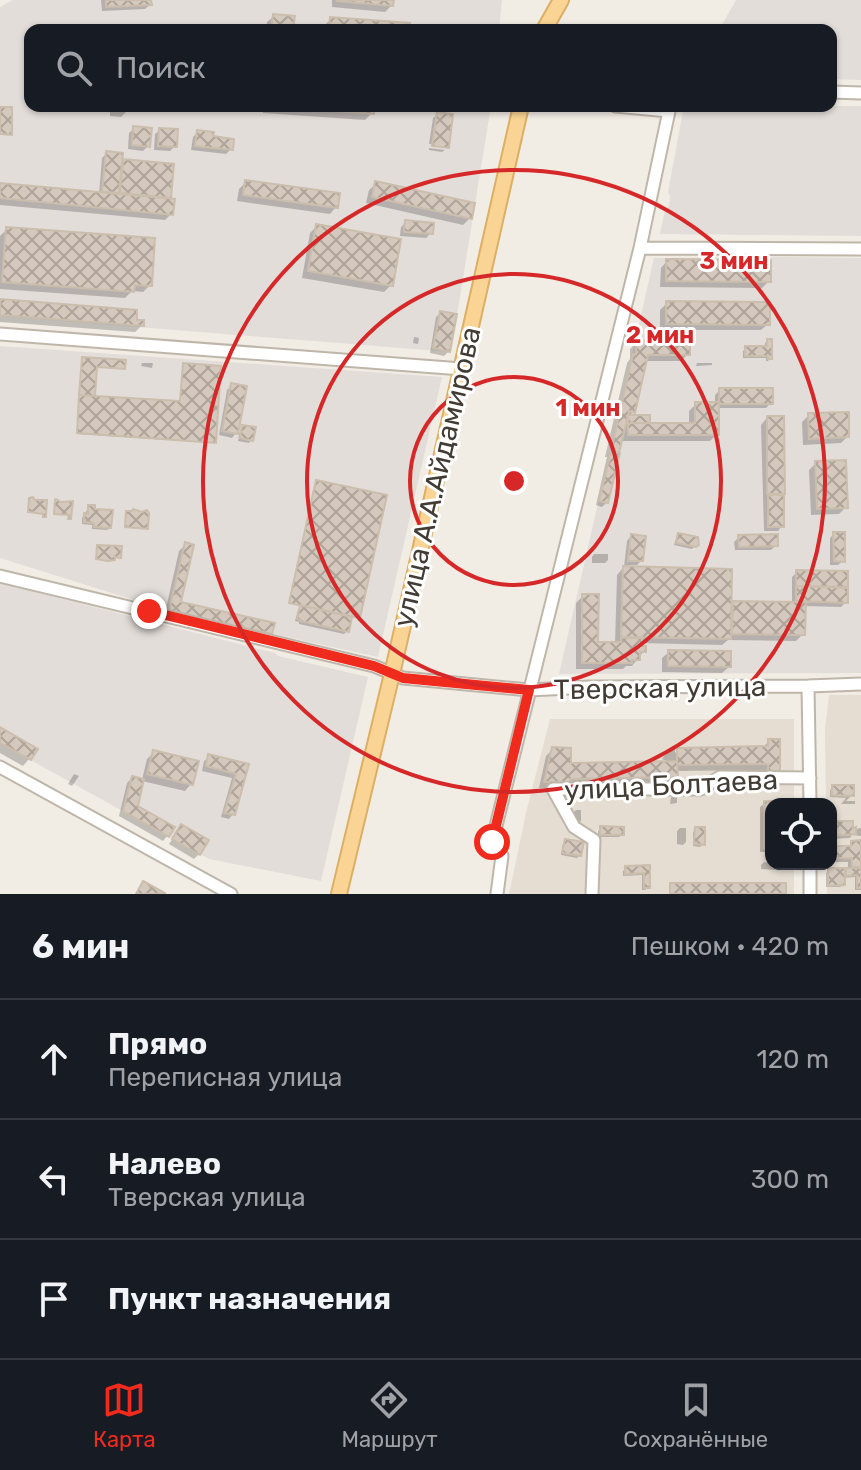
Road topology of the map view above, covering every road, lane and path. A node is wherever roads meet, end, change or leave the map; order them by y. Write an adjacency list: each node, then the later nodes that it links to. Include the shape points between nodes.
1 (561, 0): 2 (main road)
2 (547, 24)
3 (837, 92): 4 (street)
4 (861, 93)
5 (520, 112): 10 (main road, улица А.А.Айдамирова)
6 (669, 112): 7 (street)
7 (640, 248): 8 (street); 15 (street)
8 (861, 249)
9 (0, 334): 10 (street)
10 (462, 369): 12 (main road, улица А.А.Айдамирова)
11 (0, 576): 12 (street, Тверская улица)
12 (392, 674): 15 (street, Тверская улица); 21 (main road, улица А.А.Айдамирова)
13 (861, 684): 14 (street, Тверская улица)
14 (808, 686): 15 (street, Тверская улица); 17 (street)
15 (529, 690): 22 (street, via 492,842 502,856)
16 (0, 767): 20 (street)
17 (810, 778): 18 (street); 23 (street, улица Болтаева, via 720,777 701,789 553,789 574,827 594,840)
18 (810, 798)
19 (810, 870): 24 (street)
20 (231, 894)
21 (339, 894)
22 (497, 894)
23 (592, 894)
24 (810, 894)

